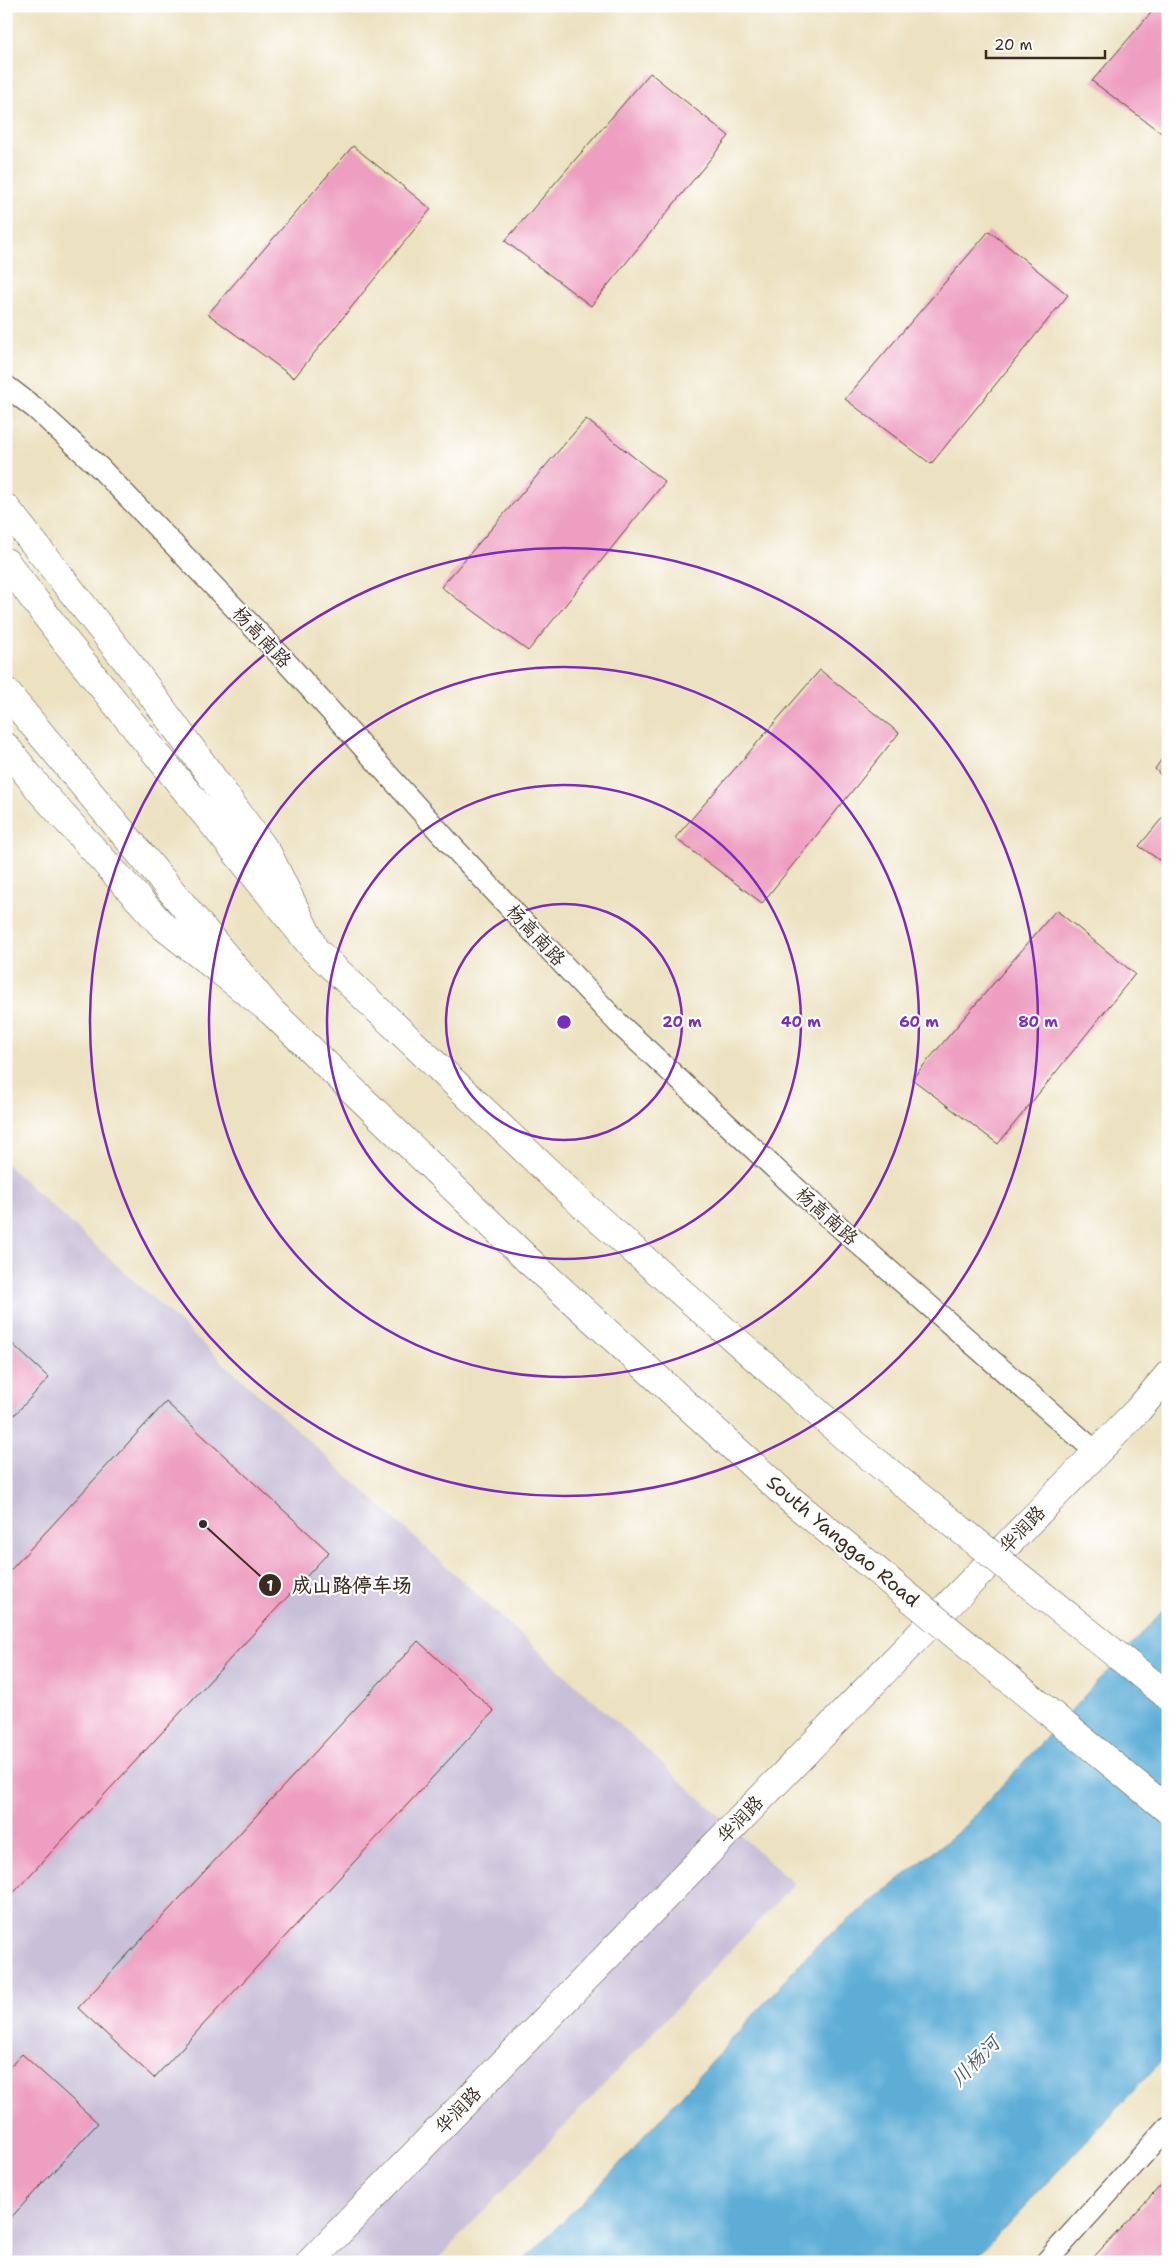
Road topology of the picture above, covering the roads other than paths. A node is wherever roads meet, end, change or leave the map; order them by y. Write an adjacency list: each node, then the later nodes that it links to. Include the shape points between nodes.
1 (6, 386): 9 (lane, 杨高南路, via 100,468 266,640 618,1023 811,1202)
2 (6, 508): 6 (main road, via 133,669 268,854)
3 (6, 562): 6 (main road, via 66,642)
4 (6, 692): 7 (main road)
5 (6, 747): 7 (main road, via 43,794 163,926)
6 (315, 950): 10 (main road, bridge, via 584,1206 844,1436)
7 (271, 1011): 11 (main road, South Yanggao Road, bridge, via 528,1260 791,1500)
8 (1168, 1375): 9 (main road, 华润路)
9 (1096, 1452): 13 (main road, 华润路)
10 (1168, 1696)
11 (1168, 1810)
12 (1168, 2127): 14 (lane)
13 (310, 2262)
14 (1046, 2262)

